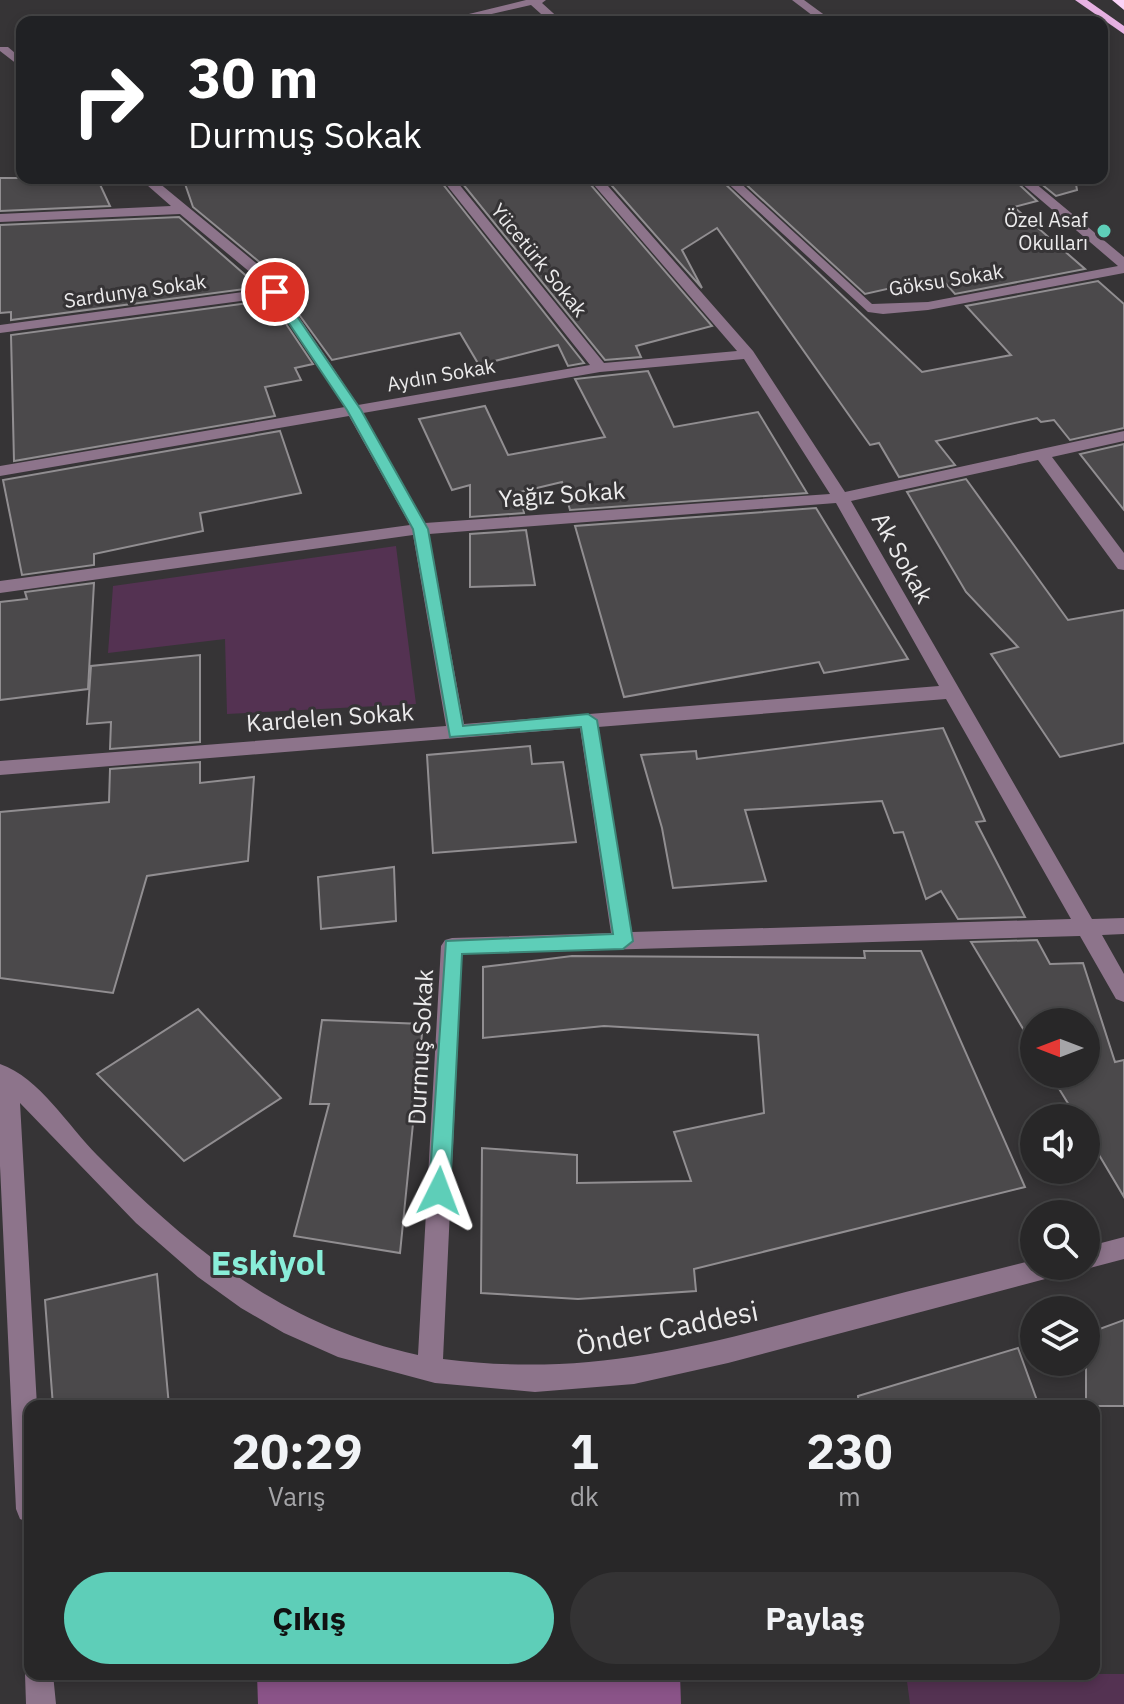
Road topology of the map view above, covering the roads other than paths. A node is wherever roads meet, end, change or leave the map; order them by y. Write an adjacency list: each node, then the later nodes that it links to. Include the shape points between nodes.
1 (487, 0): 7 (street)
2 (797, 0): 10 (street)
3 (1080, 0): 11 (main road)
4 (1119, 0): 6 (highway)
5 (538, 1): 7 (street); 9 (street)
6 (1124, 6)
7 (497, 9): 8 (street)
8 (467, 16)
9 (552, 16)
10 (820, 16)
11 (1103, 16)
12 (152, 184): 17 (street)
13 (452, 184): 24 (street, Yücetürk Sokak)
14 (599, 184): 23 (street, Ak Sokak)
15 (734, 184): 19 (street, Göksu Sokak, via 868,308 928,306)
16 (1028, 184): 19 (street)
17 (181, 210): 18 (street); 20 (street, via 256,270)
18 (0, 218)
19 (1124, 266)
20 (275, 292): 21 (street, Sardunya Sokak); 25 (street)
21 (2, 328): 22 (street)
22 (0, 349)
23 (748, 354): 24 (street, Aydın Sokak); 29 (street, Ak Sokak)
24 (600, 368): 25 (street, Aydın Sokak)
25 (354, 410): 28 (street, Aydın Sokak); 30 (street)
26 (1124, 436): 27 (street, Yağız Sokak)
27 (1041, 453): 29 (street, Yağız Sokak); 31 (street)
28 (0, 471)
29 (841, 498): 30 (street, Yağız Sokak); 33 (street, Ak Sokak)
30 (420, 529): 32 (street, Yağız Sokak); 35 (street)
31 (1124, 565)
32 (0, 587)
33 (950, 692): 34 (street, Kardelen Sokak); 38 (street, Ak Sokak)
34 (588, 720): 35 (street, Kardelen Sokak); 39 (street)
35 (456, 732): 36 (street, Kardelen Sokak)
36 (0, 768)
37 (1124, 926): 38 (street, Durmuş Sokak)
38 (1086, 928): 39 (street, Durmuş Sokak); 40 (street, Ak Sokak)
39 (623, 941): 45 (street, Durmuş Sokak, via 452,946)
40 (1124, 993)
41 (3, 1076): 45 (street, Önder Caddesi, via 124,1197 251,1301 365,1354); 46 (street)
42 (1124, 1248): 43 (street)
43 (1100, 1254)
44 (1020, 1275): 45 (street, Önder Caddesi, via 631,1371 481,1378)
45 (430, 1369)
46 (24, 1413)
47 (39, 1680): 48 (street)
48 (41, 1704)

